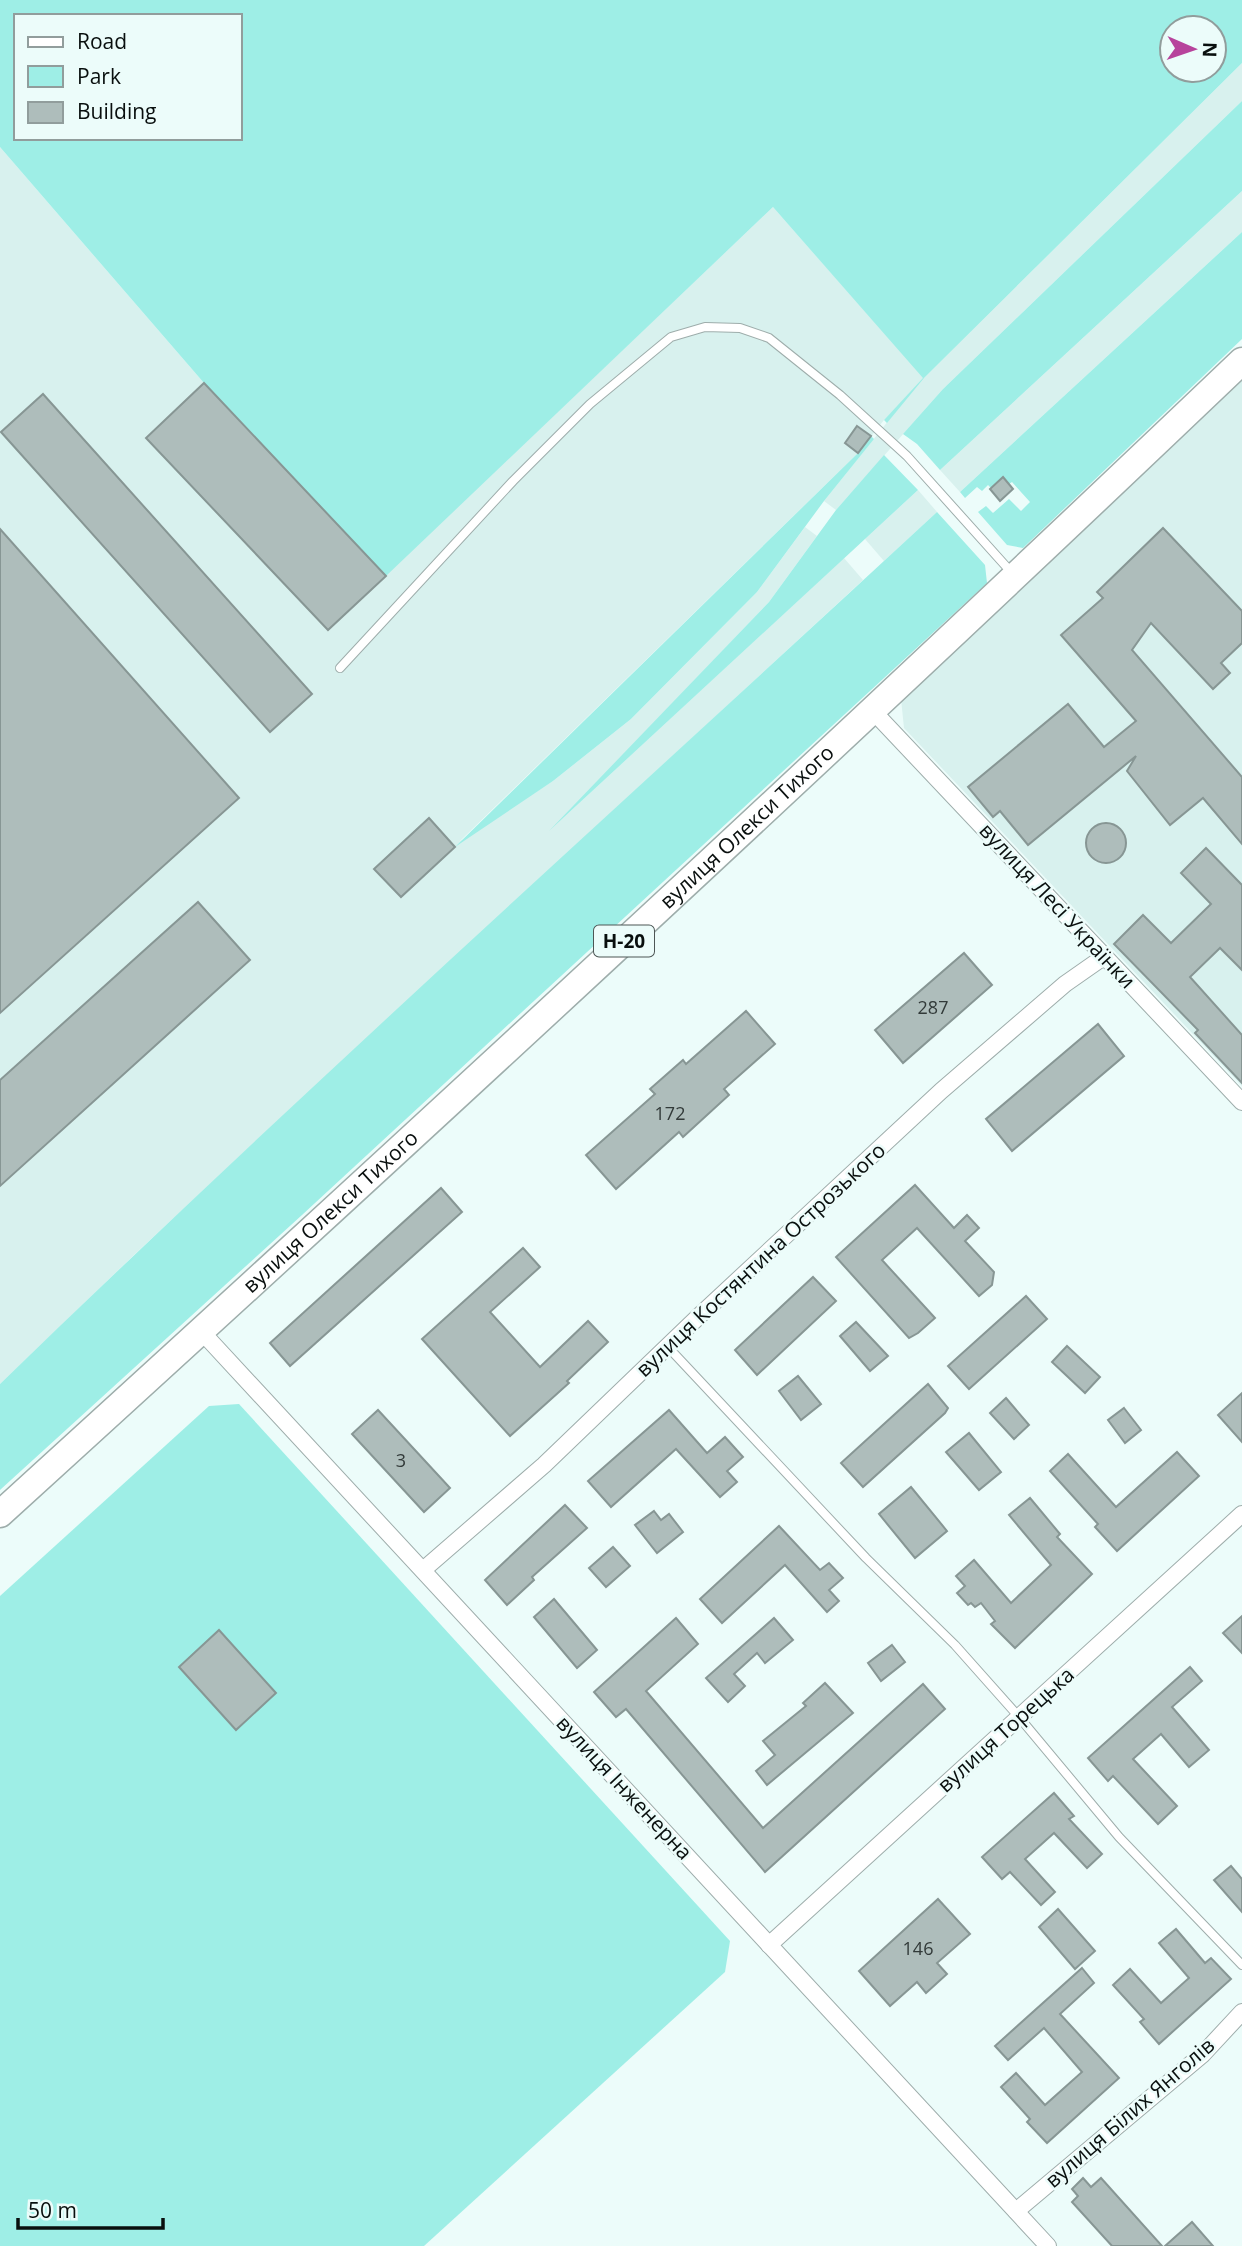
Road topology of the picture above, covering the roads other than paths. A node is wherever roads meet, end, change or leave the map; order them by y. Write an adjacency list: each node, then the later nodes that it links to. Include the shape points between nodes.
1 (1242, 360): 2 (main road, вулиця Олекси Тихого / Н-20)
2 (1014, 576): 3 (lane, via 907,456 840,395 769,338 740,328 705,327 671,337 590,404); 4 (main road, вулиця Олекси Тихого / Н-20)
3 (340, 668)
4 (872, 710): 5 (street, вулиця Лесі Українки); 7 (main road, вулиця Олекси Тихого / Н-20)
5 (1105, 956): 6 (street, вулиця Лесі Українки); 8 (street, вулиця Костянтина Острозького, via 1065,984 941,1090)
6 (1242, 1102)
7 (201, 1331): 9 (main road, вулиця Олекси Тихого / Н-20); 11 (street, вулиця Інженерна)
8 (667, 1346): 11 (street, вулиця Костянтина Острозького, via 544,1465); 12 (lane)
9 (0, 1514)
10 (1242, 1514): 12 (street, вулиця Торецька)
11 (423, 1570): 13 (street, вулиця Інженерна)
12 (1019, 1717): 13 (street, вулиця Торецька); 14 (lane, via 1119,1836)
13 (769, 1945): 16 (street, вулиця Інженерна)
14 (1242, 1965)
15 (1242, 2012): 16 (street, вулиця Білих Янголів, via 1203,2054)
16 (1016, 2211): 17 (street, вулиця Інженерна)
17 (1048, 2246)

